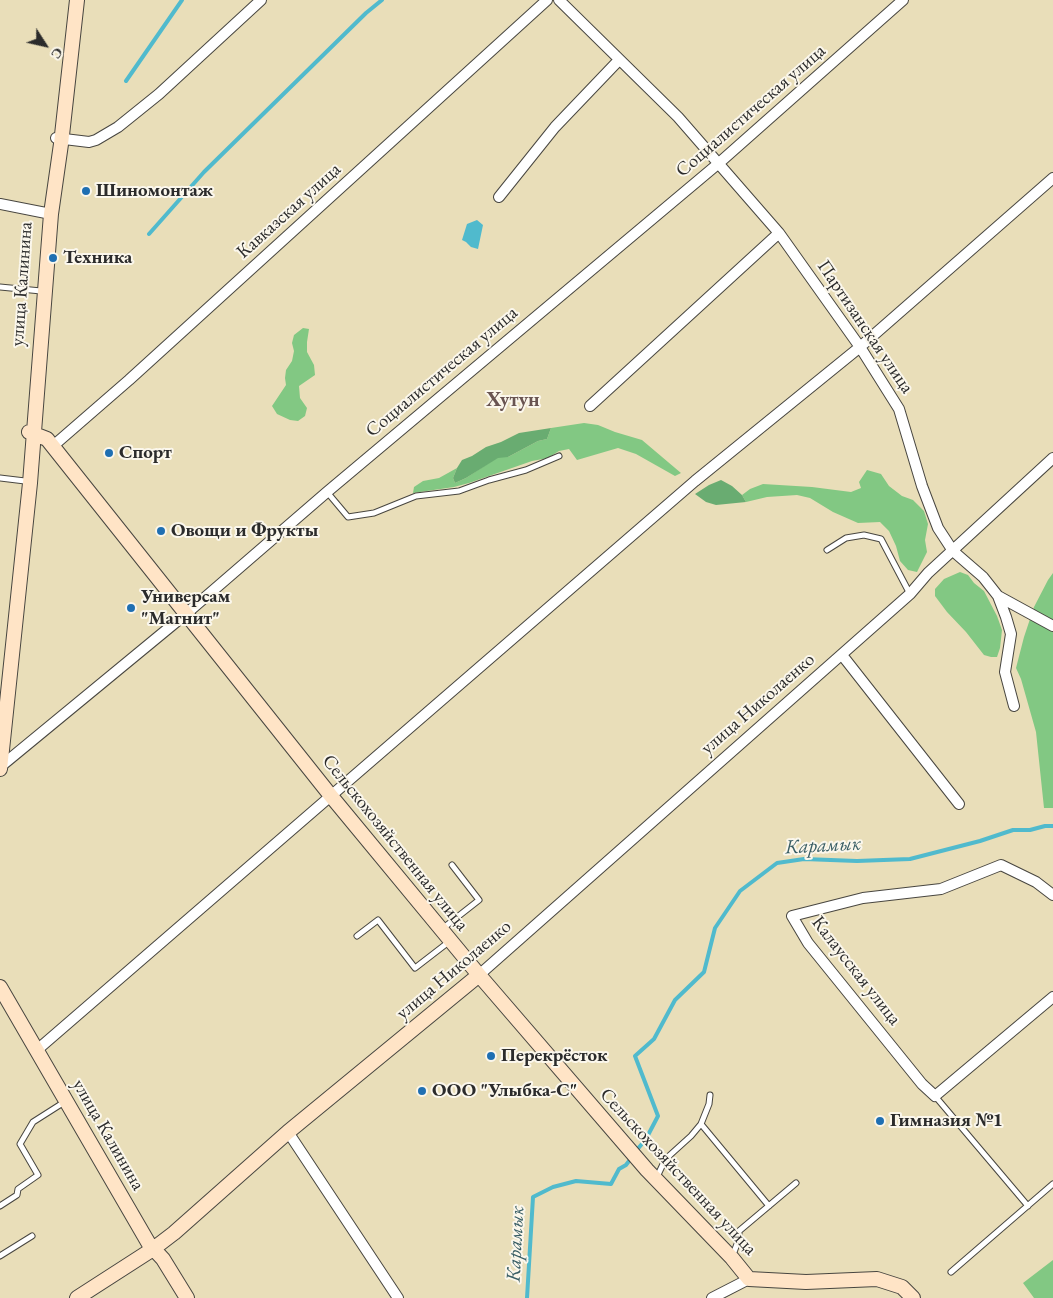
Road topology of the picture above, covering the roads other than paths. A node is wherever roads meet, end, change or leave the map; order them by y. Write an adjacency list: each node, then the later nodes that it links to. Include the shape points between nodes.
1 (72, 0): 8 (main road, улица Калинина)
2 (77, 0): 8 (main road)
3 (261, 0): 8 (street, via 159,94 118,127 89,142)
4 (547, 0): 20 (street, Кавказская улица)
5 (559, 0): 7 (street, Партизанская улица)
6 (903, 0): 9 (street, Социалистическая улица)
7 (619, 60): 9 (street, Партизанская улица, via 678,117); 11 (street, via 556,127)
8 (59, 139): 13 (main road, улица Калинина)
9 (719, 163): 14 (street, Партизанская улица); 25 (street, Социалистическая улица)
10 (1053, 178): 17 (street)
11 (499, 197)
12 (0, 204): 13 (street)
13 (48, 213): 16 (main road, улица Калинина); 19 (main road)
14 (779, 233): 17 (street, Партизанская улица); 18 (street)
15 (0, 287): 16 (lane)
16 (41, 290): 19 (main road, улица Калинина)
17 (860, 347): 27 (street, Партизанская улица, via 899,410 931,512); 36 (street, via 695,481)
18 (590, 406)
19 (32, 433): 20 (main road, Сельскохозяйственная улица, via 47,439); 24 (main road, улица Калинина); 35 (main road, via 29,493)
20 (52, 446): 30 (main road, Сельскохозяйственная улица)
21 (559, 456): 25 (lane, via 459,491 416,496 374,513 348,517)
22 (1053, 458): 27 (street, улица Николаенко)
23 (0, 478): 24 (lane)
24 (25, 481): 34 (main road, улица Калинина)
25 (327, 492): 30 (street, Социалистическая улица)
26 (827, 550): 28 (lane, via 846,538 864,535 880,539)
27 (953, 551): 28 (street, улица Николаенко); 29 (street, Партизанская улица, via 983,577)
28 (910, 594): 32 (street, улица Николаенко)
29 (998, 596): 31 (street, Партизанская улица); 33 (street, via 1011,634 1005,672)
30 (187, 613): 35 (street, Социалистическая улица); 36 (main road, Сельскохозяйственная улица)
31 (1053, 626)
32 (842, 655): 37 (street, улица Николаенко); 43 (street, улица Николаенко)
33 (1014, 706)
34 (0, 721)
35 (0, 767)
36 (331, 796): 40 (main road, Сельскохозяйственная улица); 46 (street)
37 (959, 804)
38 (452, 865): 40 (lane, via 479,900)
39 (1053, 895): 48 (street, Калаусская улица, via 1036,882 1001,865 941,889 863,898 792,916 808,942)
40 (446, 935): 41 (lane, via 415,968 378,920); 43 (main road, Сельскохозяйственная улица)
41 (357, 936)
42 (0, 975): 46 (main road)
43 (479, 976): 51 (main road, улица Николаенко); 52 (main road, Сельскохозяйственная улица)
44 (0, 987): 46 (main road, улица Калинина)
45 (1053, 997): 48 (street)
46 (39, 1048): 49 (main road, улица Калинина); 59 (main road)
47 (710, 1095): 50 (lane)
48 (935, 1096): 57 (lane)
49 (66, 1100): 55 (lane, via 33,1122 20,1144 38,1175); 59 (main road, улица Калинина)
50 (701, 1124): 52 (lane); 56 (lane)
51 (288, 1132): 59 (main road, улица Николаенко, via 174,1233); 67 (street)
52 (652, 1175): 61 (main road, Сельскохозяйственная улица)
53 (796, 1183): 56 (lane)
54 (1053, 1184): 57 (lane)
55 (0, 1206)
56 (769, 1206): 61 (lane, via 739,1231 740,1239)
57 (1028, 1206): 62 (lane)
58 (32, 1236): 60 (lane)
59 (154, 1244): 64 (main road, улица Николаенко); 65 (main road, улица Николаенко); 66 (main road, улица Калинина)
60 (0, 1256)
61 (732, 1258): 63 (main road, Сельскохозяйственная улица)
62 (951, 1272)
63 (750, 1279): 68 (street); 69 (main road, Сельскохозяйственная улица, via 806,1282 877,1279 902,1287)
64 (64, 1298)
65 (77, 1298)
66 (187, 1298)
67 (398, 1298)
68 (712, 1298)
69 (913, 1298)

